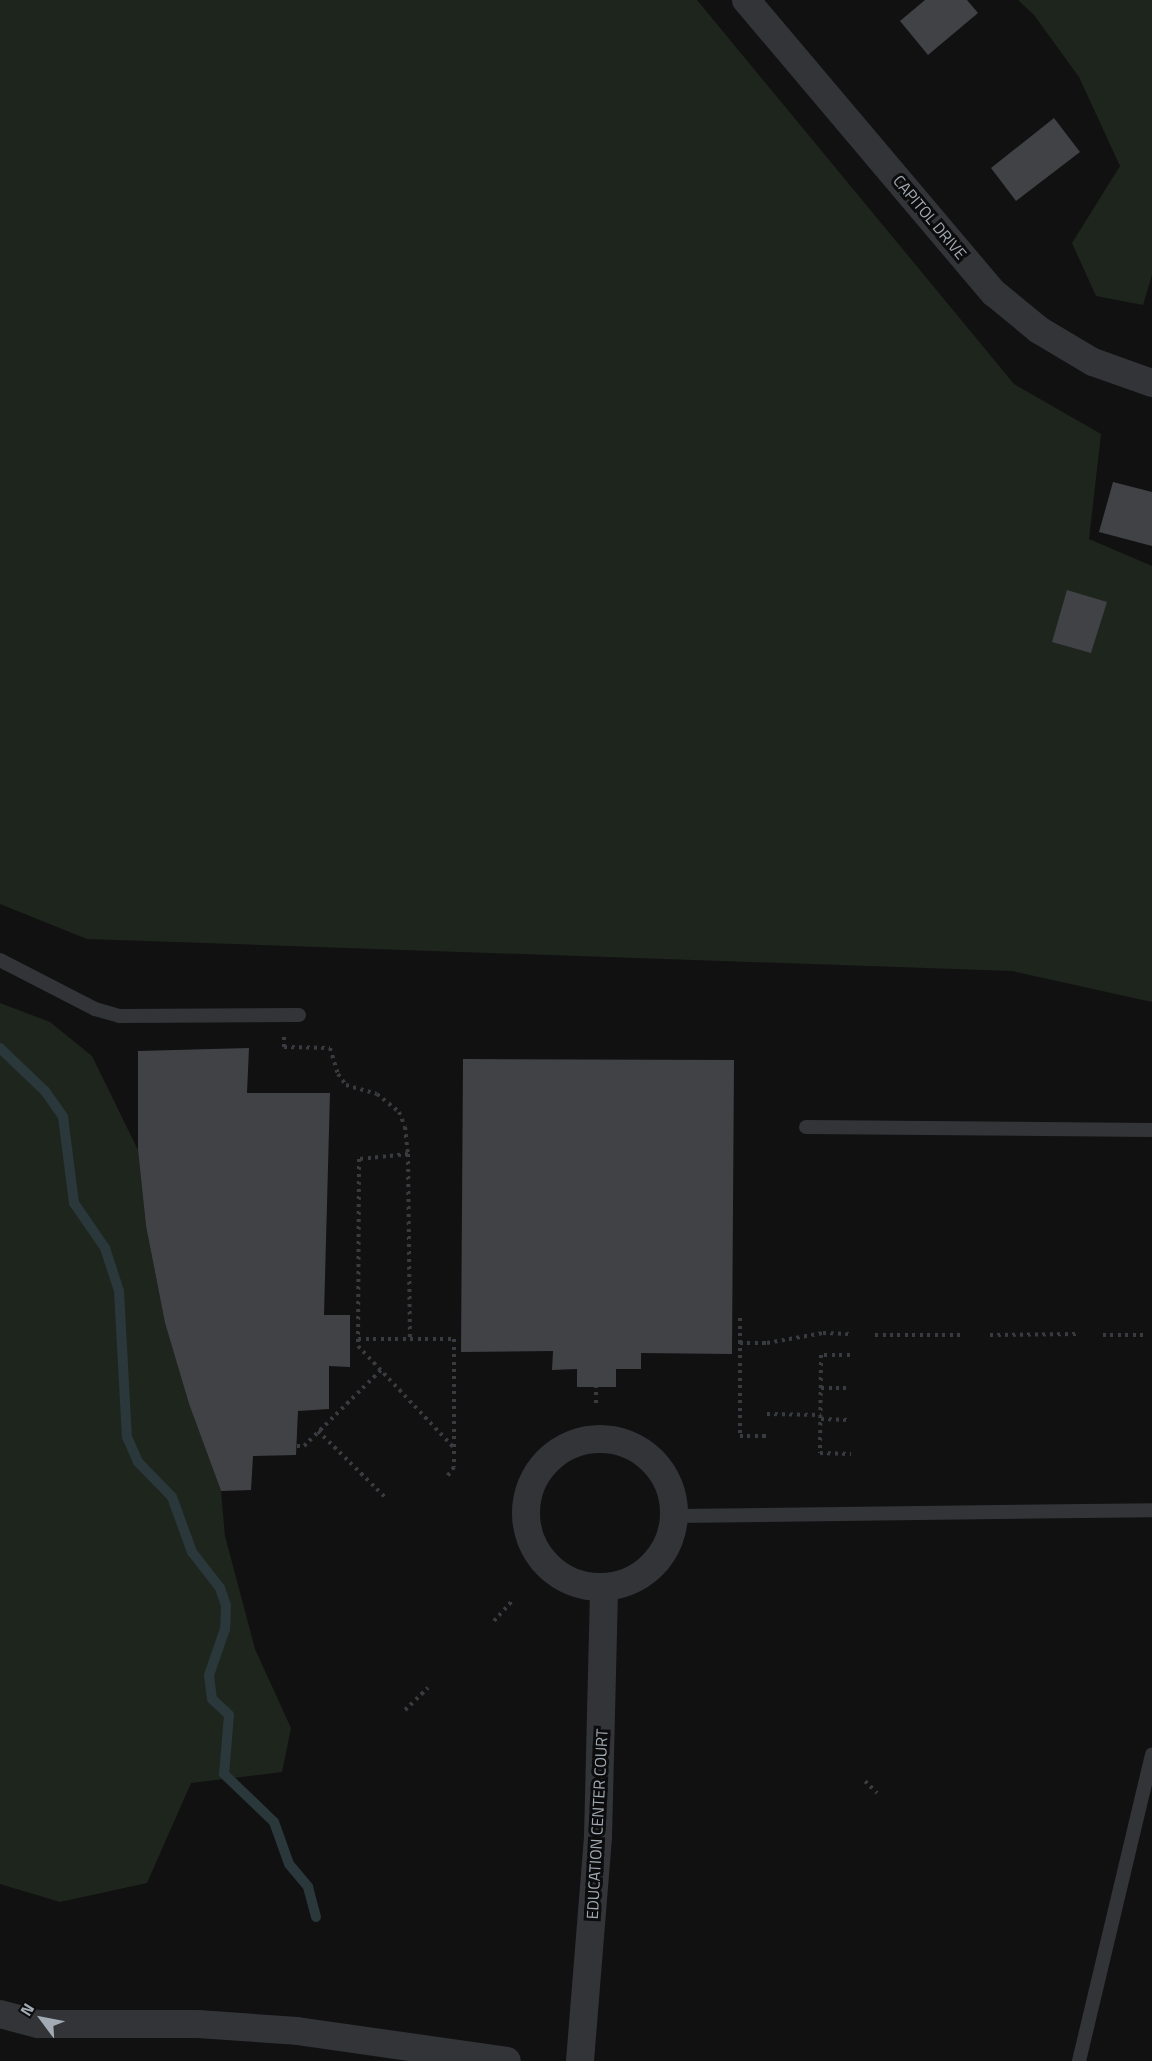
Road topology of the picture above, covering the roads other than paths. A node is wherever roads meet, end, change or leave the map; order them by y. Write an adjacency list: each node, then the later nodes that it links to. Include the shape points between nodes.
1 (746, 0): 2 (street, CAPITOL DRIVE, via 1011,309 1093,362)
2 (1152, 383)
3 (0, 960): 4 (lane, via 95,1009 119,1016)
4 (298, 1015)
5 (806, 1127): 6 (lane)
6 (1152, 1130)
7 (1152, 1510): 8 (lane)
8 (675, 1516): 9 (street, via 669,1540 657,1561 638,1577); 9 (street, via 672,1492 662,1470 644,1452 622,1441 597,1438 574,1442 552,1455 536,1474 526,1497 525,1522 533,1547 548,1567 567,1581)
9 (604, 1587): 15 (street, EDUCATION CENTER COURT, via 598,1838)
10 (1152, 1755): 16 (lane)
11 (0, 2014): 12 (street)
12 (38, 2024): 13 (street); 14 (street, via 198,2024 297,2031)
13 (0, 2035)
14 (507, 2061)
15 (580, 2061)
16 (1079, 2061)

